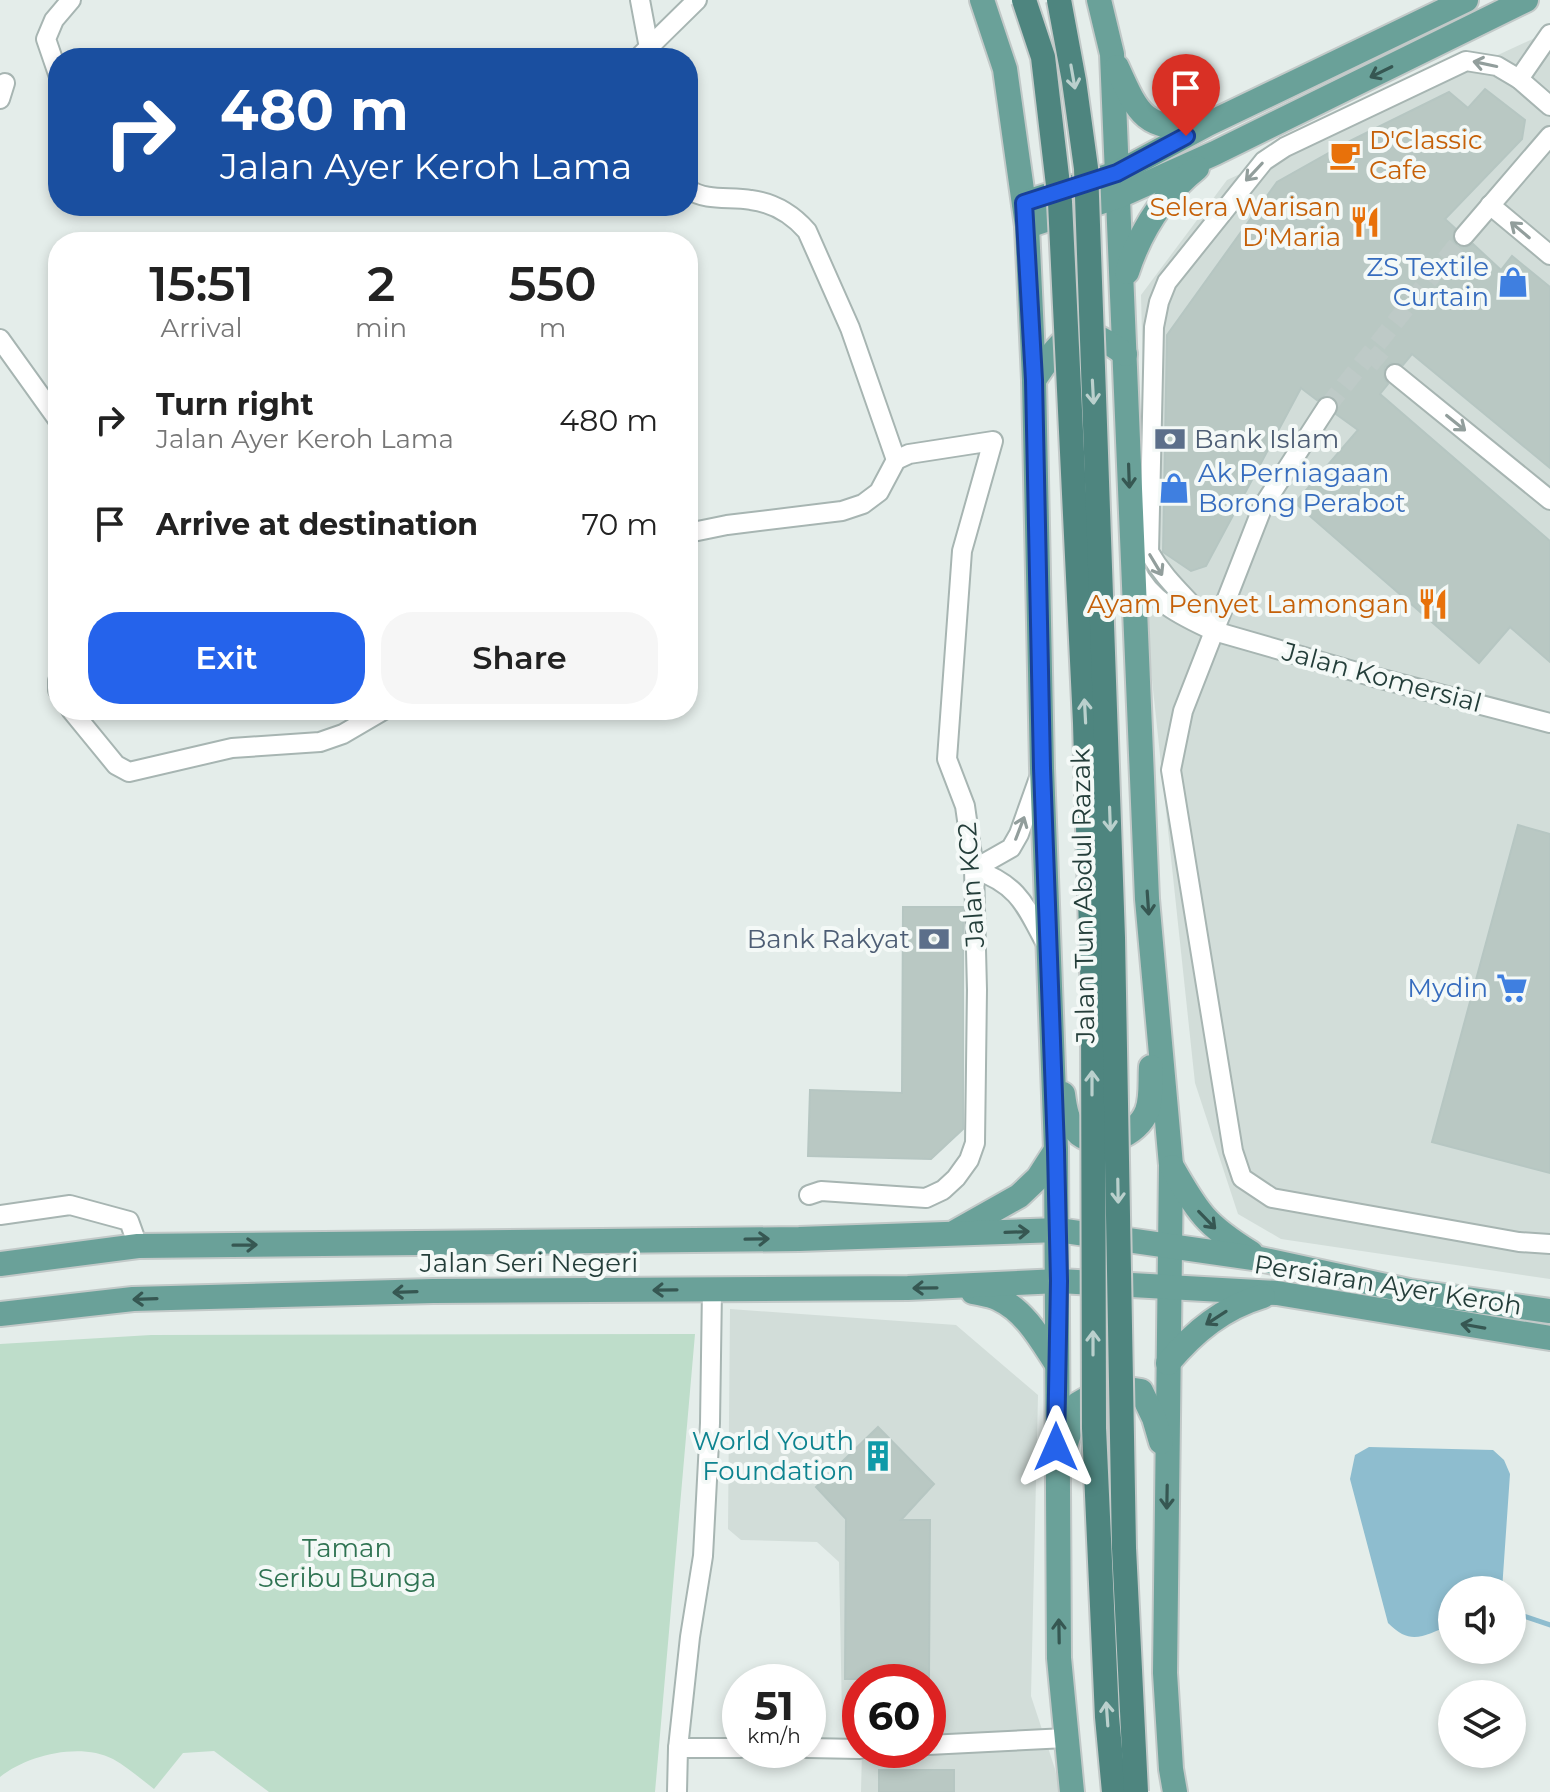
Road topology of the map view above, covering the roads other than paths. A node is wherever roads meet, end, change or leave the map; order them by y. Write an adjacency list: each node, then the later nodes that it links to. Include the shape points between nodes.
1 (71, 0): 11 (street, via 54,20 46,39)
2 (640, 0): 12 (street)
3 (697, 0): 13 (street)
4 (982, 0): 23 (main road, via 1005,69)
5 (1024, 0): 75 (highway, Jalan Tun Abdul Razak, one-way to 5, bridge, via 1094,1428 1093,1000 1060,202 1043,57)
6 (1059, 0): 76 (highway, Jalan Tun Abdul Razak, one-way to 76, bridge, via 1086,168 1112,906 1124,1548)
7 (1099, 0): 14 (main road)
8 (1466, 0): 17 (main road)
9 (1526, 0): 19 (main road, one-way to 19)
10 (1550, 34): 15 (street)
11 (49, 48)
12 (644, 48)
13 (649, 48)
14 (1112, 54): 17 (main road, via 1135,107 1153,121 1178,128); 20 (main road)
15 (1519, 79): 16 (street); 37 (street, one-way to 37, via 1497,66 1466,61 1285,147 1246,181 1167,282 1154,327 1149,552 1161,574)
16 (1550, 106)
17 (1208, 124): 20 (main road)
18 (1550, 136): 22 (street)
19 (1215, 153): 20 (main road); 26 (main road, via 1190,173 1149,222)
20 (1118, 184): 23 (main road); 26 (main road)
21 (698, 194): 33 (street, via 769,204 797,219 813,241 850,328)
22 (1490, 205): 24 (street); 25 (street, one-way to 22)
23 (1026, 214): 30 (main road)
24 (1464, 236)
25 (1550, 255)
26 (1122, 286): 28 (main road)
27 (0, 339): 31 (street)
28 (1125, 354): 30 (main road, via 1100,337 1079,332 1060,342); 36 (main road, one-way to 36)
29 (1395, 374): 34 (street, one-way to 34)
30 (1034, 380): 41 (main road)
31 (48, 406)
32 (1327, 407): 37 (street, via 1263,506)
33 (896, 460): 35 (street, via 879,492 852,508); 42 (street, Jalan KC2, via 993,441 962,551 947,759 965,806)
34 (1550, 500)
35 (698, 531)
36 (1133, 565): 37 (street, Jalan Komersial, via 1154,597); 44 (main road, one-way to 44, via 1147,899)
37 (1214, 631): 40 (street, Jalan Komersial); 53 (street, via 1183,711 1171,770 1233,1151 1242,1178 1272,1198)
38 (79, 720): 39 (street, via 116,765 129,772 232,748 320,742)
39 (367, 720)
40 (1550, 723)
41 (1042, 768): 42 (street, one-way to 41, via 1011,848); 43 (main road)
42 (974, 869): 43 (street, via 1015,891); 48 (street, Jalan KC2, via 975,1143 969,1160 943,1190 926,1198 821,1191)
43 (1049, 949): 45 (main road)
44 (1157, 1008): 45 (main road, via 1147,1111 1131,1132 1106,1142 1080,1135 1067,1118); 47 (main road)
45 (1052, 1026): 46 (main road)
46 (1056, 1150): 50 (main road); 51 (main road, via 1019,1196)
47 (1171, 1165): 52 (main road); 55 (main road, one-way to 55, via 1202,1216)
48 (809, 1195)
49 (0, 1215): 54 (street, via 70,1205 129,1221)
50 (1058, 1230): 51 (main road, Jalan Seri Negeri, one-way to 50); 52 (main road, Persiaran Ayer Keroh); 57 (main road)
51 (951, 1234): 54 (main road, Jalan Seri Negeri, one-way to 51)
52 (1172, 1244): 55 (main road, Persiaran Ayer Keroh); 59 (main road)
53 (1550, 1244)
54 (138, 1246): 56 (main road, Jalan Seri Negeri)
55 (1260, 1259): 62 (main road, Persiaran Ayer Keroh, via 1409,1291)
56 (0, 1264)
57 (1059, 1281): 58 (main road, Jalan Seri Negeri); 59 (main road, Persiaran Ayer Keroh); 65 (main road)
58 (957, 1287): 60 (main road, Jalan Seri Negeri, one-way to 60); 65 (main road, via 1000,1299 1020,1314)
59 (1170, 1287): 61 (main road, Persiaran Ayer Keroh); 66 (main road)
60 (712, 1289): 63 (main road, Jalan Seri Negeri, one-way to 63, via 133,1299); 71 (street, via 703,1556)
61 (1277, 1293): 64 (main road, Persiaran Ayer Keroh, one-way to 61); 66 (main road, one-way to 66, via 1216,1316)
62 (1550, 1311)
63 (0, 1314)
64 (1550, 1338)
65 (1056, 1363): 68 (main road)
66 (1168, 1363): 67 (main road)
67 (1167, 1461): 68 (main road, via 1141,1391 1109,1386 1078,1404); 77 (main road, one-way to 77, via 1165,1673)
68 (1056, 1475): 69 (main road, one-way to 68)
69 (1066, 1738): 70 (street); 74 (main road)
70 (946, 1744)
71 (678, 1748): 72 (street); 73 (street)
72 (722, 1748)
73 (677, 1792)
74 (1072, 1792)
75 (1114, 1792)
76 (1136, 1792)
77 (1175, 1792)

